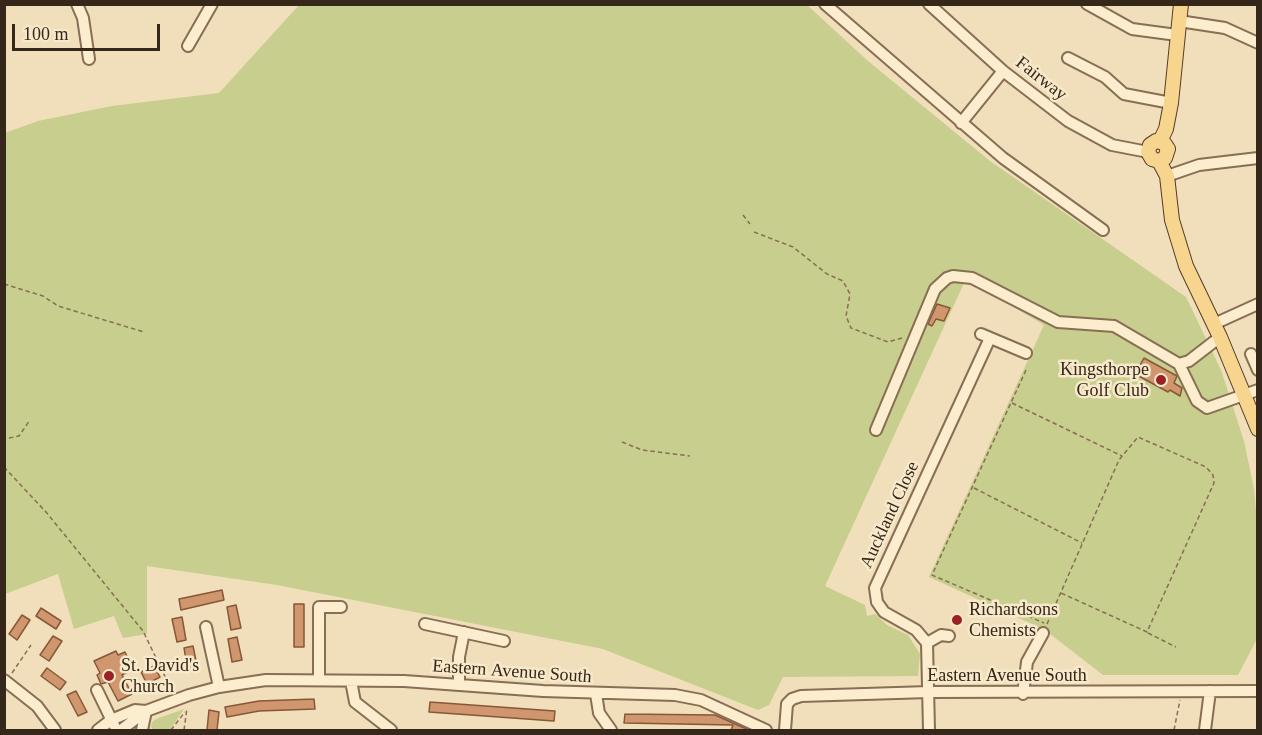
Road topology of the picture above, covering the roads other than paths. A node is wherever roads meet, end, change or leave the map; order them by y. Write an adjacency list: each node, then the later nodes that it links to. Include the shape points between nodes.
1 (77, 4): 11 (street)
2 (212, 4): 9 (street)
3 (825, 4): 14 (street)
4 (928, 4): 12 (street, Fairway)
5 (1087, 4): 7 (street, via 1132,29)
6 (1181, 4): 7 (main road)
7 (1178, 28): 8 (street, via 1225,28); 13 (main road)
8 (1257, 43)
9 (188, 46)
10 (1068, 58): 13 (street, via 1105,77 1124,94)
11 (89, 59)
12 (1003, 71): 14 (street); 15 (street, Fairway, via 1086,132 1112,145)
13 (1171, 103): 15 (main road, via 1160,141 1168,153)
14 (961, 123): 18 (street)
15 (1154, 156): 17 (main road)
16 (1257, 158): 17 (street, via 1199,165)
17 (1167, 176): 20 (main road, via 1172,220 1186,266)
18 (1103, 230)
19 (1257, 304): 20 (street)
20 (1217, 330): 23 (street, via 1200,352); 25 (main road)
21 (1026, 353): 35 (street, Auckland Close, via 990,338 875,588 877,602 884,612 916,630)
22 (1251, 354): 24 (street)
23 (1179, 364): 25 (street, via 1197,401 1207,408); 27 (street, via 1114,326 1058,322 972,278 953,276 935,289)
24 (1257, 370)
25 (1251, 392): 26 (main road)
26 (1257, 429)
27 (876, 430)
28 (341, 607): 36 (street, via 319,608)
29 (425, 624): 31 (street)
30 (206, 627): 40 (street)
31 (464, 632): 34 (street); 39 (street)
32 (1043, 633): 46 (street, via 1027,662)
33 (949, 636): 35 (street, via 942,635)
34 (504, 641)
35 (927, 643): 44 (street)
36 (320, 680): 38 (street, Eastern Avenue South); 40 (street, Eastern Avenue South, via 266,680)
37 (6, 681): 49 (street, via 37,706)
38 (351, 681): 39 (street, Eastern Avenue South); 54 (street, via 355,702)
39 (459, 685): 45 (street, Eastern Avenue South)
40 (219, 687): 47 (street, Eastern Avenue South)
41 (97, 690): 48 (street)
42 (1210, 691): 43 (street, Eastern Avenue South); 46 (street, Eastern Avenue South); 59 (street)
43 (1257, 691)
44 (929, 692): 46 (street, Eastern Avenue South); 57 (street, Eastern Avenue South, via 796,697 786,707); 58 (street)
45 (596, 694): 55 (street, via 599,713); 56 (street, Eastern Avenue South, via 675,695 701,700)
46 (1023, 694)
47 (146, 711): 48 (street, via 135,710); 52 (street, Eastern Avenue South); 53 (street)
48 (111, 720): 50 (street); 51 (street)
49 (55, 730)
50 (98, 730)
51 (116, 730)
52 (121, 730)
53 (142, 730)
54 (391, 730)
55 (611, 730)
56 (766, 730)
57 (785, 730)
58 (929, 730)
59 (1205, 730)

